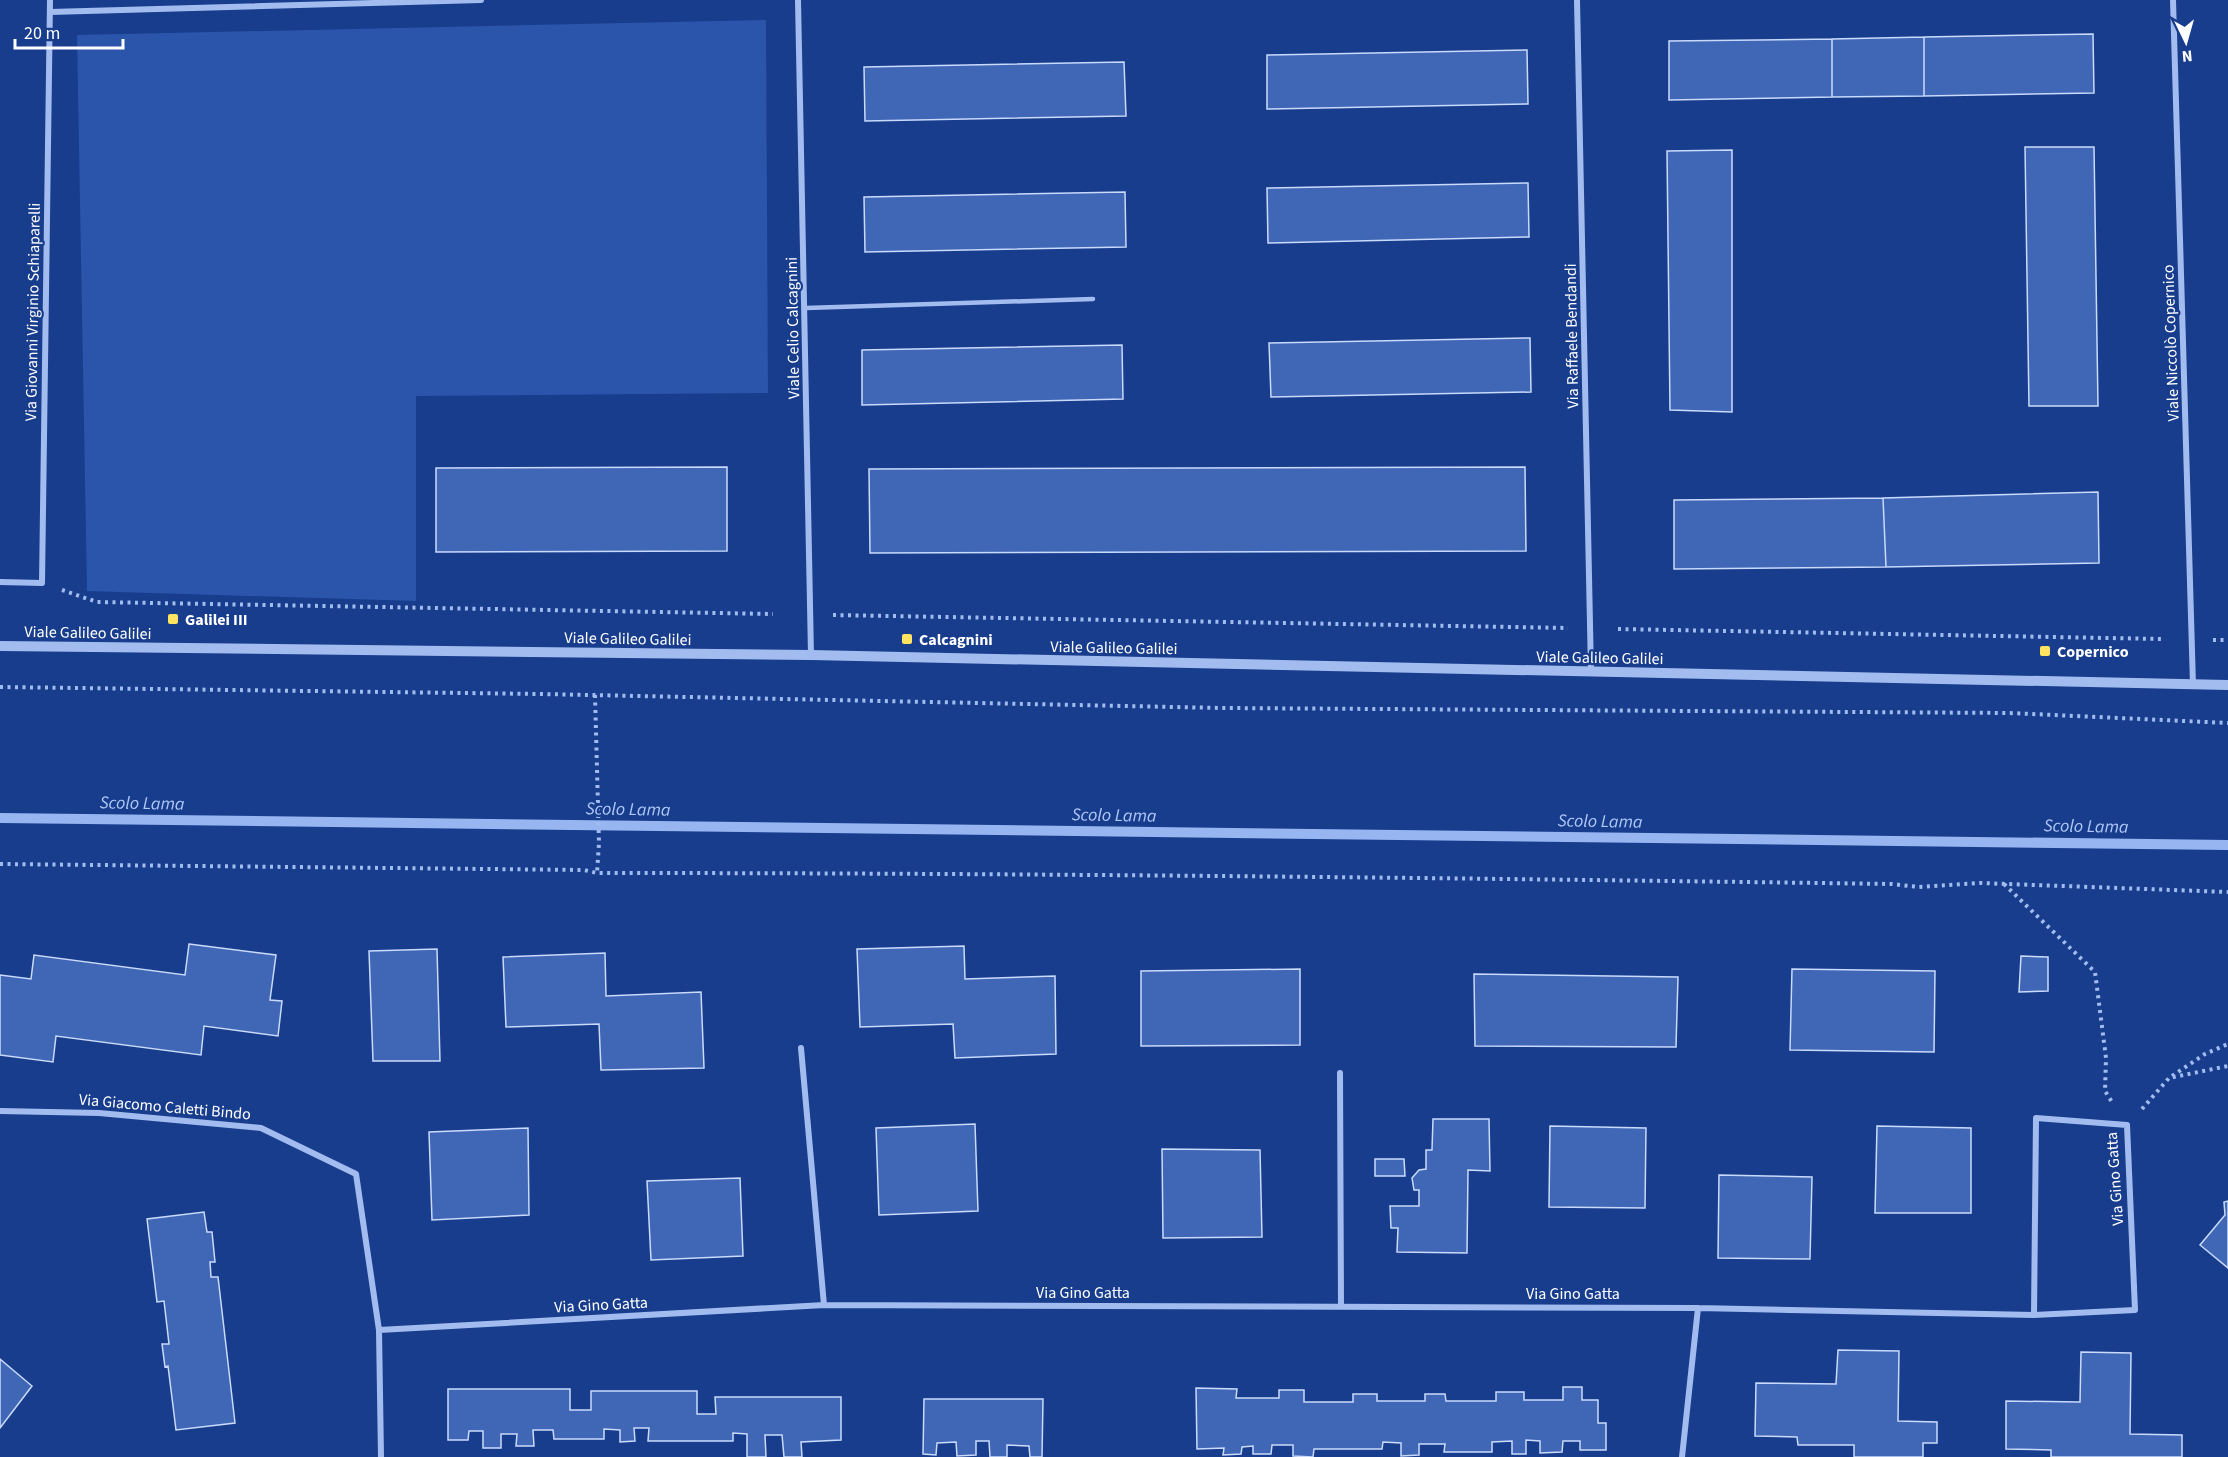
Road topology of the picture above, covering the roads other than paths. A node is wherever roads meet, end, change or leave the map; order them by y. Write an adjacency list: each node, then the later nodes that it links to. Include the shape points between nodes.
1 (50, 0): 6 (street, Via Giovanni Virginio Schiaparelli)
2 (481, 0): 6 (street)
3 (798, 0): 8 (street, Viale Celio Calcagnini)
4 (1577, 0): 12 (street, Via Raffaele Bendandi)
5 (2174, 0): 13 (street, Viale Niccolò Copernico)
6 (50, 12): 9 (street, Via Giovanni Virginio Schiaparelli, via 42,583)
7 (1093, 298): 8 (lane)
8 (806, 308): 11 (street, Viale Celio Calcagnini)
9 (0, 582)
10 (0, 646): 11 (street, Viale Galileo Galilei)
11 (811, 655): 12 (street, Viale Galileo Galilei)
12 (1591, 672): 13 (street, Viale Galileo Galilei)
13 (2193, 685): 14 (street, Viale Galileo Galilei)
14 (2228, 685)
15 (801, 1048): 18 (street)
16 (1340, 1072): 19 (street)
17 (0, 1111): 22 (street, Via Giacomo Caletti Bindo, via 99,1113 261,1128 356,1174)
18 (824, 1305): 19 (street, Via Gino Gatta); 22 (street, Via Gino Gatta)
19 (1341, 1305): 20 (street, Via Gino Gatta)
20 (1698, 1308): 21 (street, Via Gino Gatta); 24 (street)
21 (2034, 1315): 21 (street, Via Gino Gatta, via 2134,1310 2127,1125 2036,1118)
22 (378, 1330): 23 (street, Via Giacomo Caletti Bindo)
23 (381, 1457)
24 (1682, 1457)

